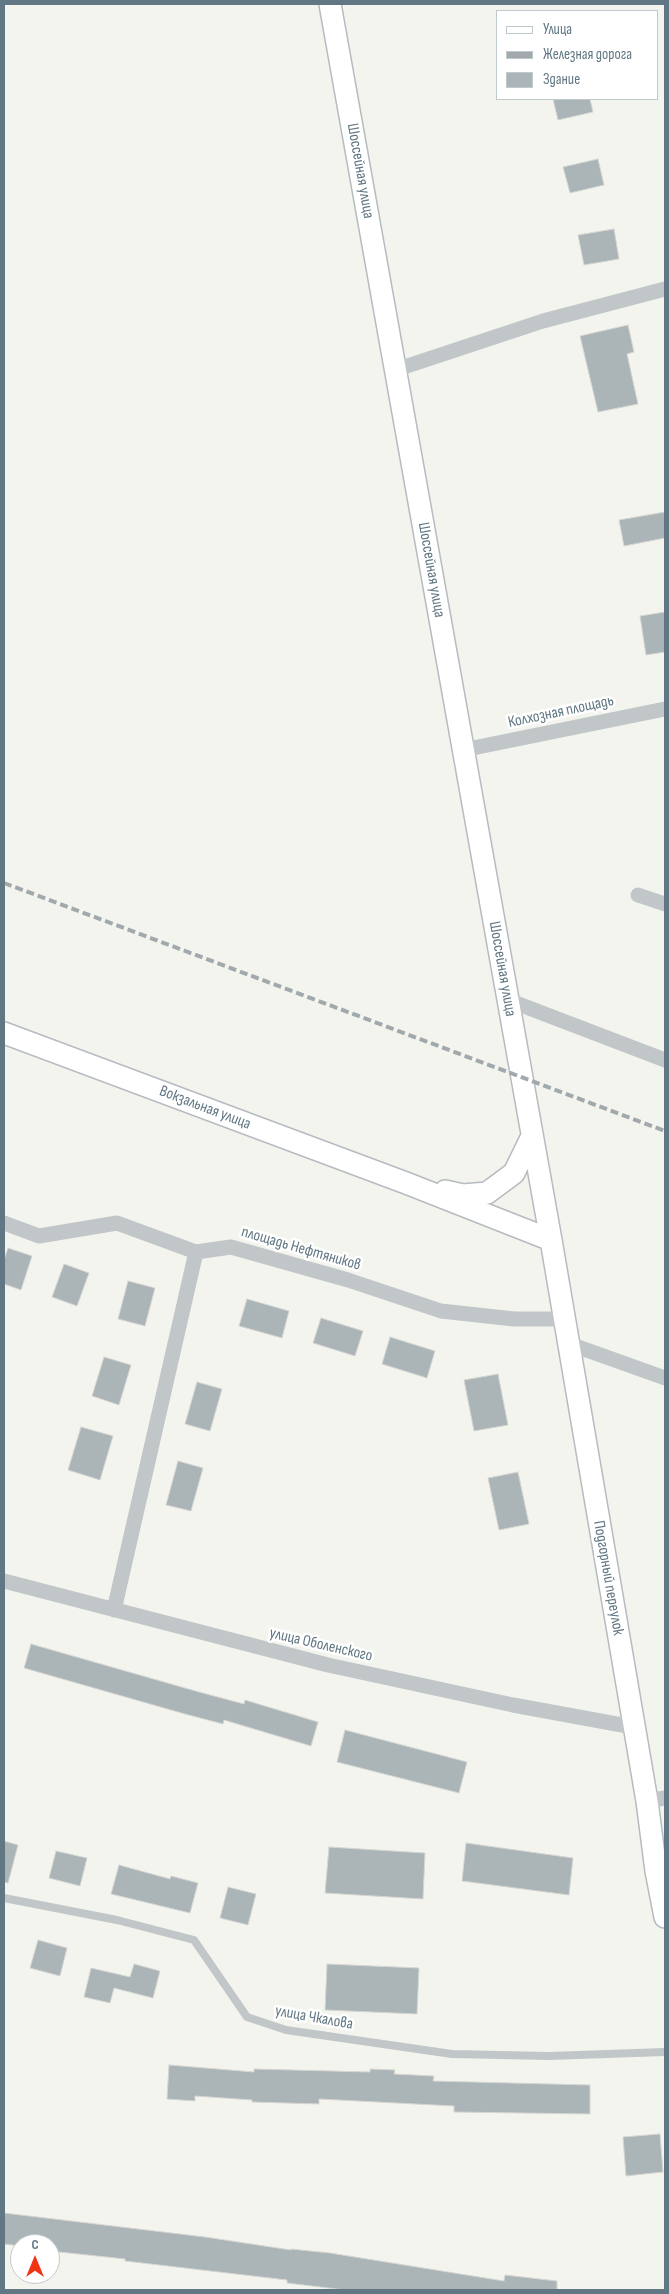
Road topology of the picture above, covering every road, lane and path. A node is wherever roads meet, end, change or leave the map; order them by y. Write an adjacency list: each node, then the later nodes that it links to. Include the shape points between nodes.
1 (330, 4): 3 (main road, Шоссейная улица)
2 (665, 290): 3 (street, via 543,321)
3 (395, 370): 5 (main road, Шоссейная улица)
4 (665, 709): 5 (street, Колхозная площадь)
5 (463, 750): 8 (main road, Шоссейная улица)
6 (638, 895): 7 (street)
7 (665, 904)
8 (508, 1000): 10 (street); 11 (main road, Шоссейная улица)
9 (4, 1033): 12 (main road, Вокзальная улица)
10 (665, 1058)
11 (532, 1136): 12 (main road, via 514,1173 488,1193 463,1195); 14 (main road, Шоссейная улица)
12 (406, 1183): 14 (main road)
13 (4, 1223): 15 (street, площадь Нефтяников, via 38,1236 117,1223)
14 (551, 1240): 16 (main road, Подгорный переулок)
15 (196, 1252): 16 (street, площадь Нефтяников, via 232,1247 441,1310 514,1319); 20 (street)
16 (564, 1319): 17 (main road, Подгорный переулок)
17 (567, 1343): 18 (street); 21 (main road, Подгорный переулок)
18 (665, 1378)
19 (4, 1581): 20 (street, улица Оболенского)
20 (114, 1610): 21 (street, улица Оболенского, via 347,1669)
21 (633, 1727): 22 (main road, Подгорный переулок)
22 (656, 1799): 24 (main road, Подгорный переулок, via 656,1871)
23 (4, 1898): 25 (lane, улица Чкалова, via 117,1920 194,1940 247,2017 286,2030 452,2054 549,2056)
24 (665, 1917)
25 (665, 2052)

